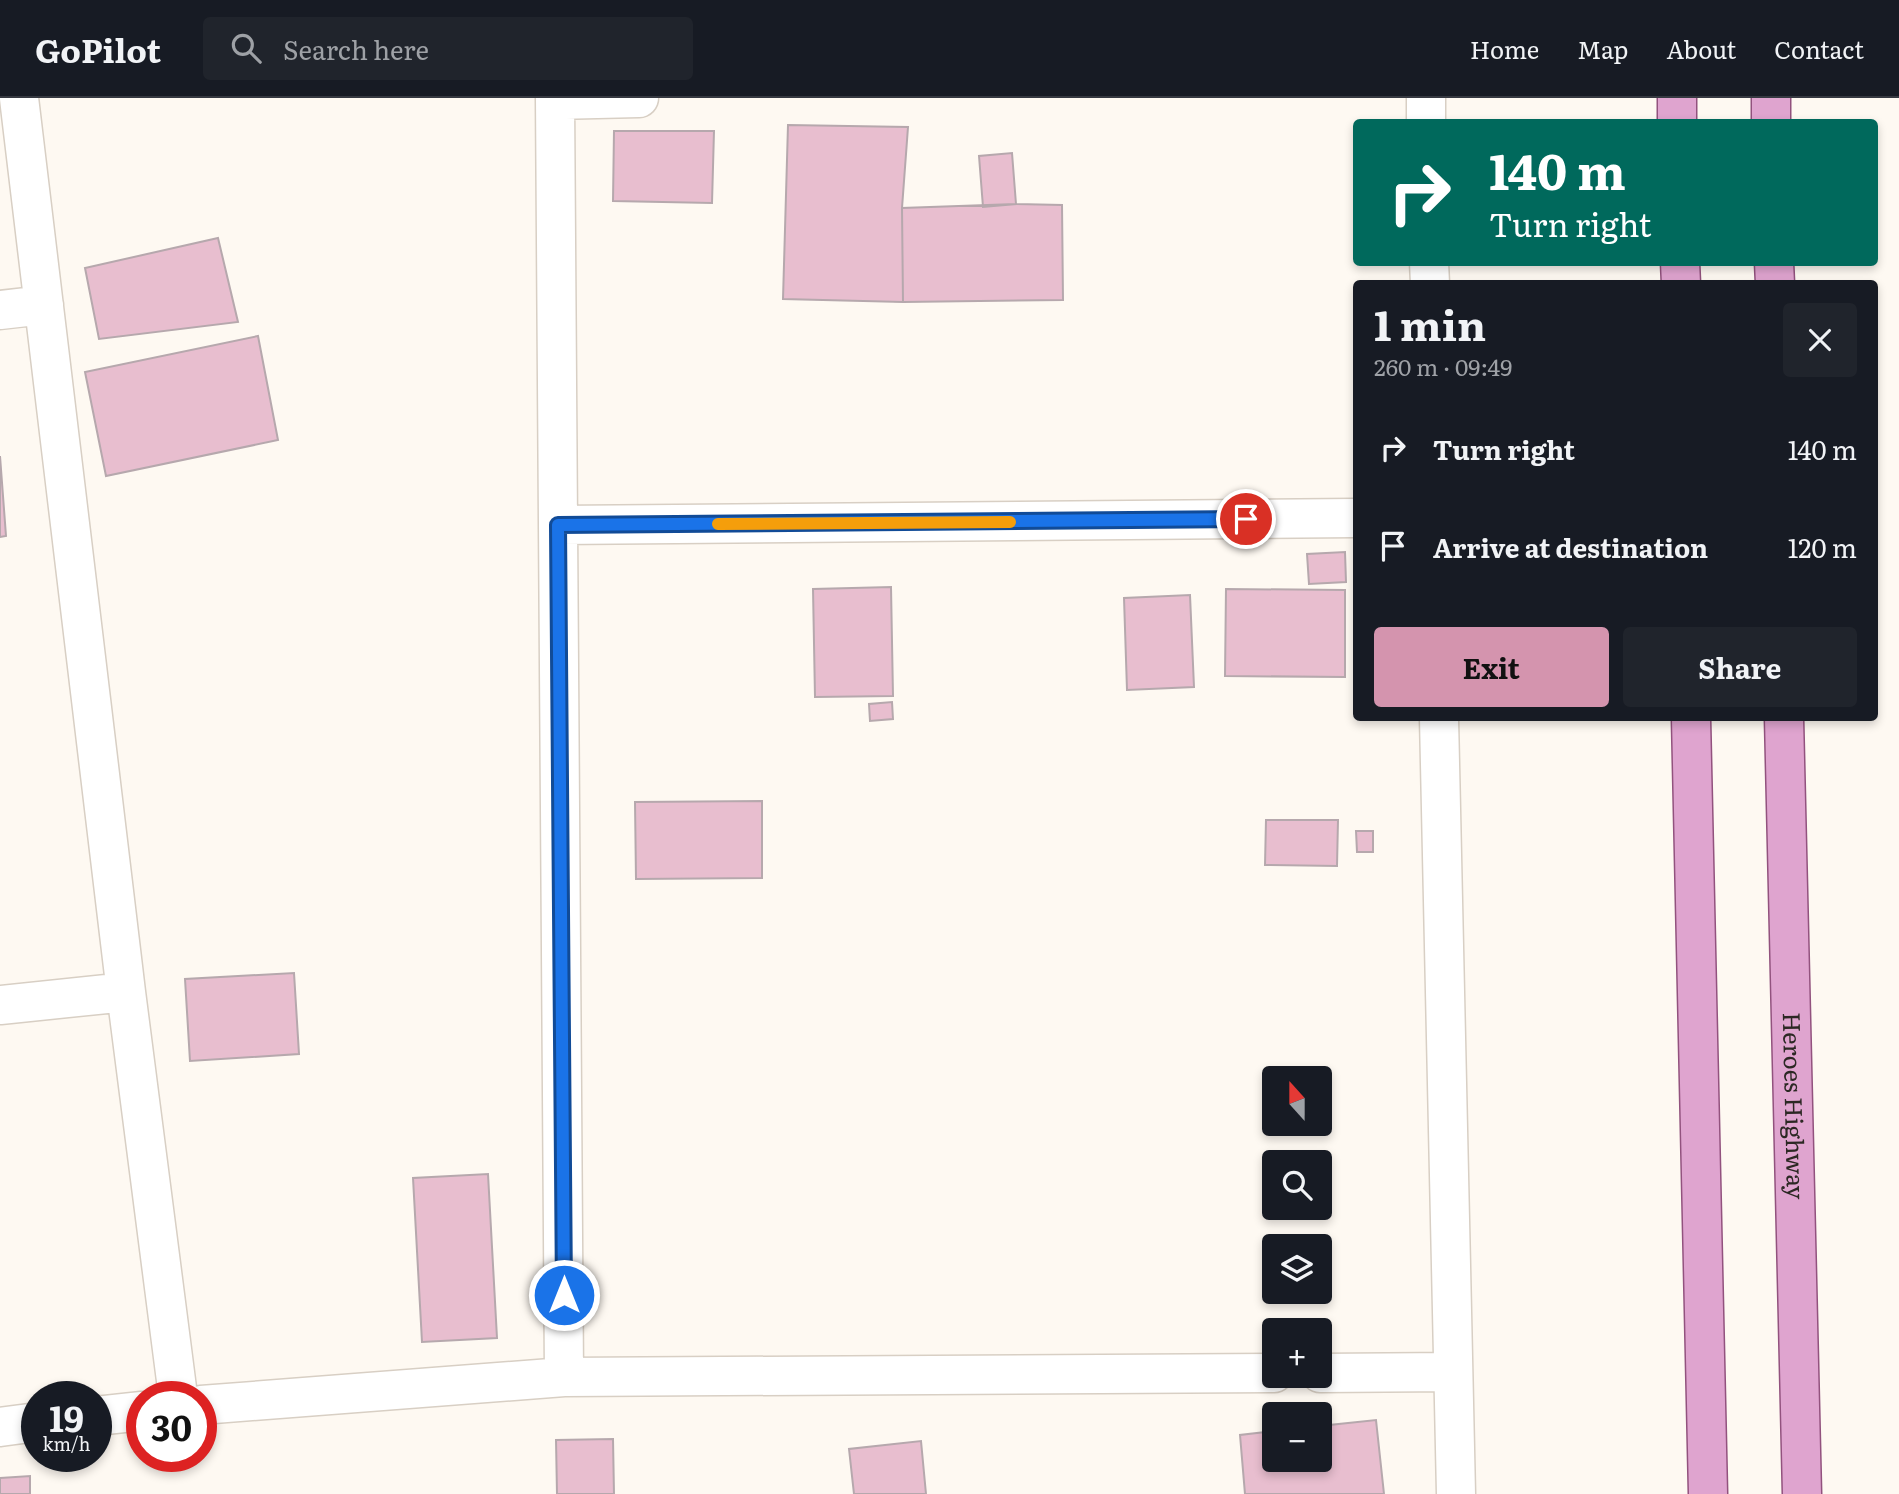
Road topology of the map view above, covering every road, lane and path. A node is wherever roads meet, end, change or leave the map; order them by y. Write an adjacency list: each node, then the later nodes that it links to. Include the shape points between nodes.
1 (19, 98): 10 (street)
2 (639, 98): 6 (street)
3 (1426, 98): 7 (street)
4 (1677, 98): 8 (main road)
5 (1771, 98): 9 (main road)
6 (555, 99): 13 (street)
7 (1426, 119)
8 (1677, 119)
9 (1771, 119)
10 (44, 305): 11 (street); 17 (street)
11 (0, 310)
12 (1353, 519): 13 (street)
13 (558, 525): 22 (street)
14 (1439, 721): 19 (street)
15 (1691, 721): 28 (main road)
16 (1784, 721): 29 (main road, Heroes Highway)
17 (126, 992): 18 (street); 23 (street)
18 (0, 1005)
19 (1453, 1372): 21 (street); 27 (street)
20 (1262, 1373): 22 (street)
21 (1332, 1373)
22 (564, 1377): 24 (street)
23 (176, 1381)
24 (217, 1404)
25 (21, 1424): 26 (street)
26 (0, 1427)
27 (1456, 1494)
28 (1708, 1494)
29 (1802, 1494)

